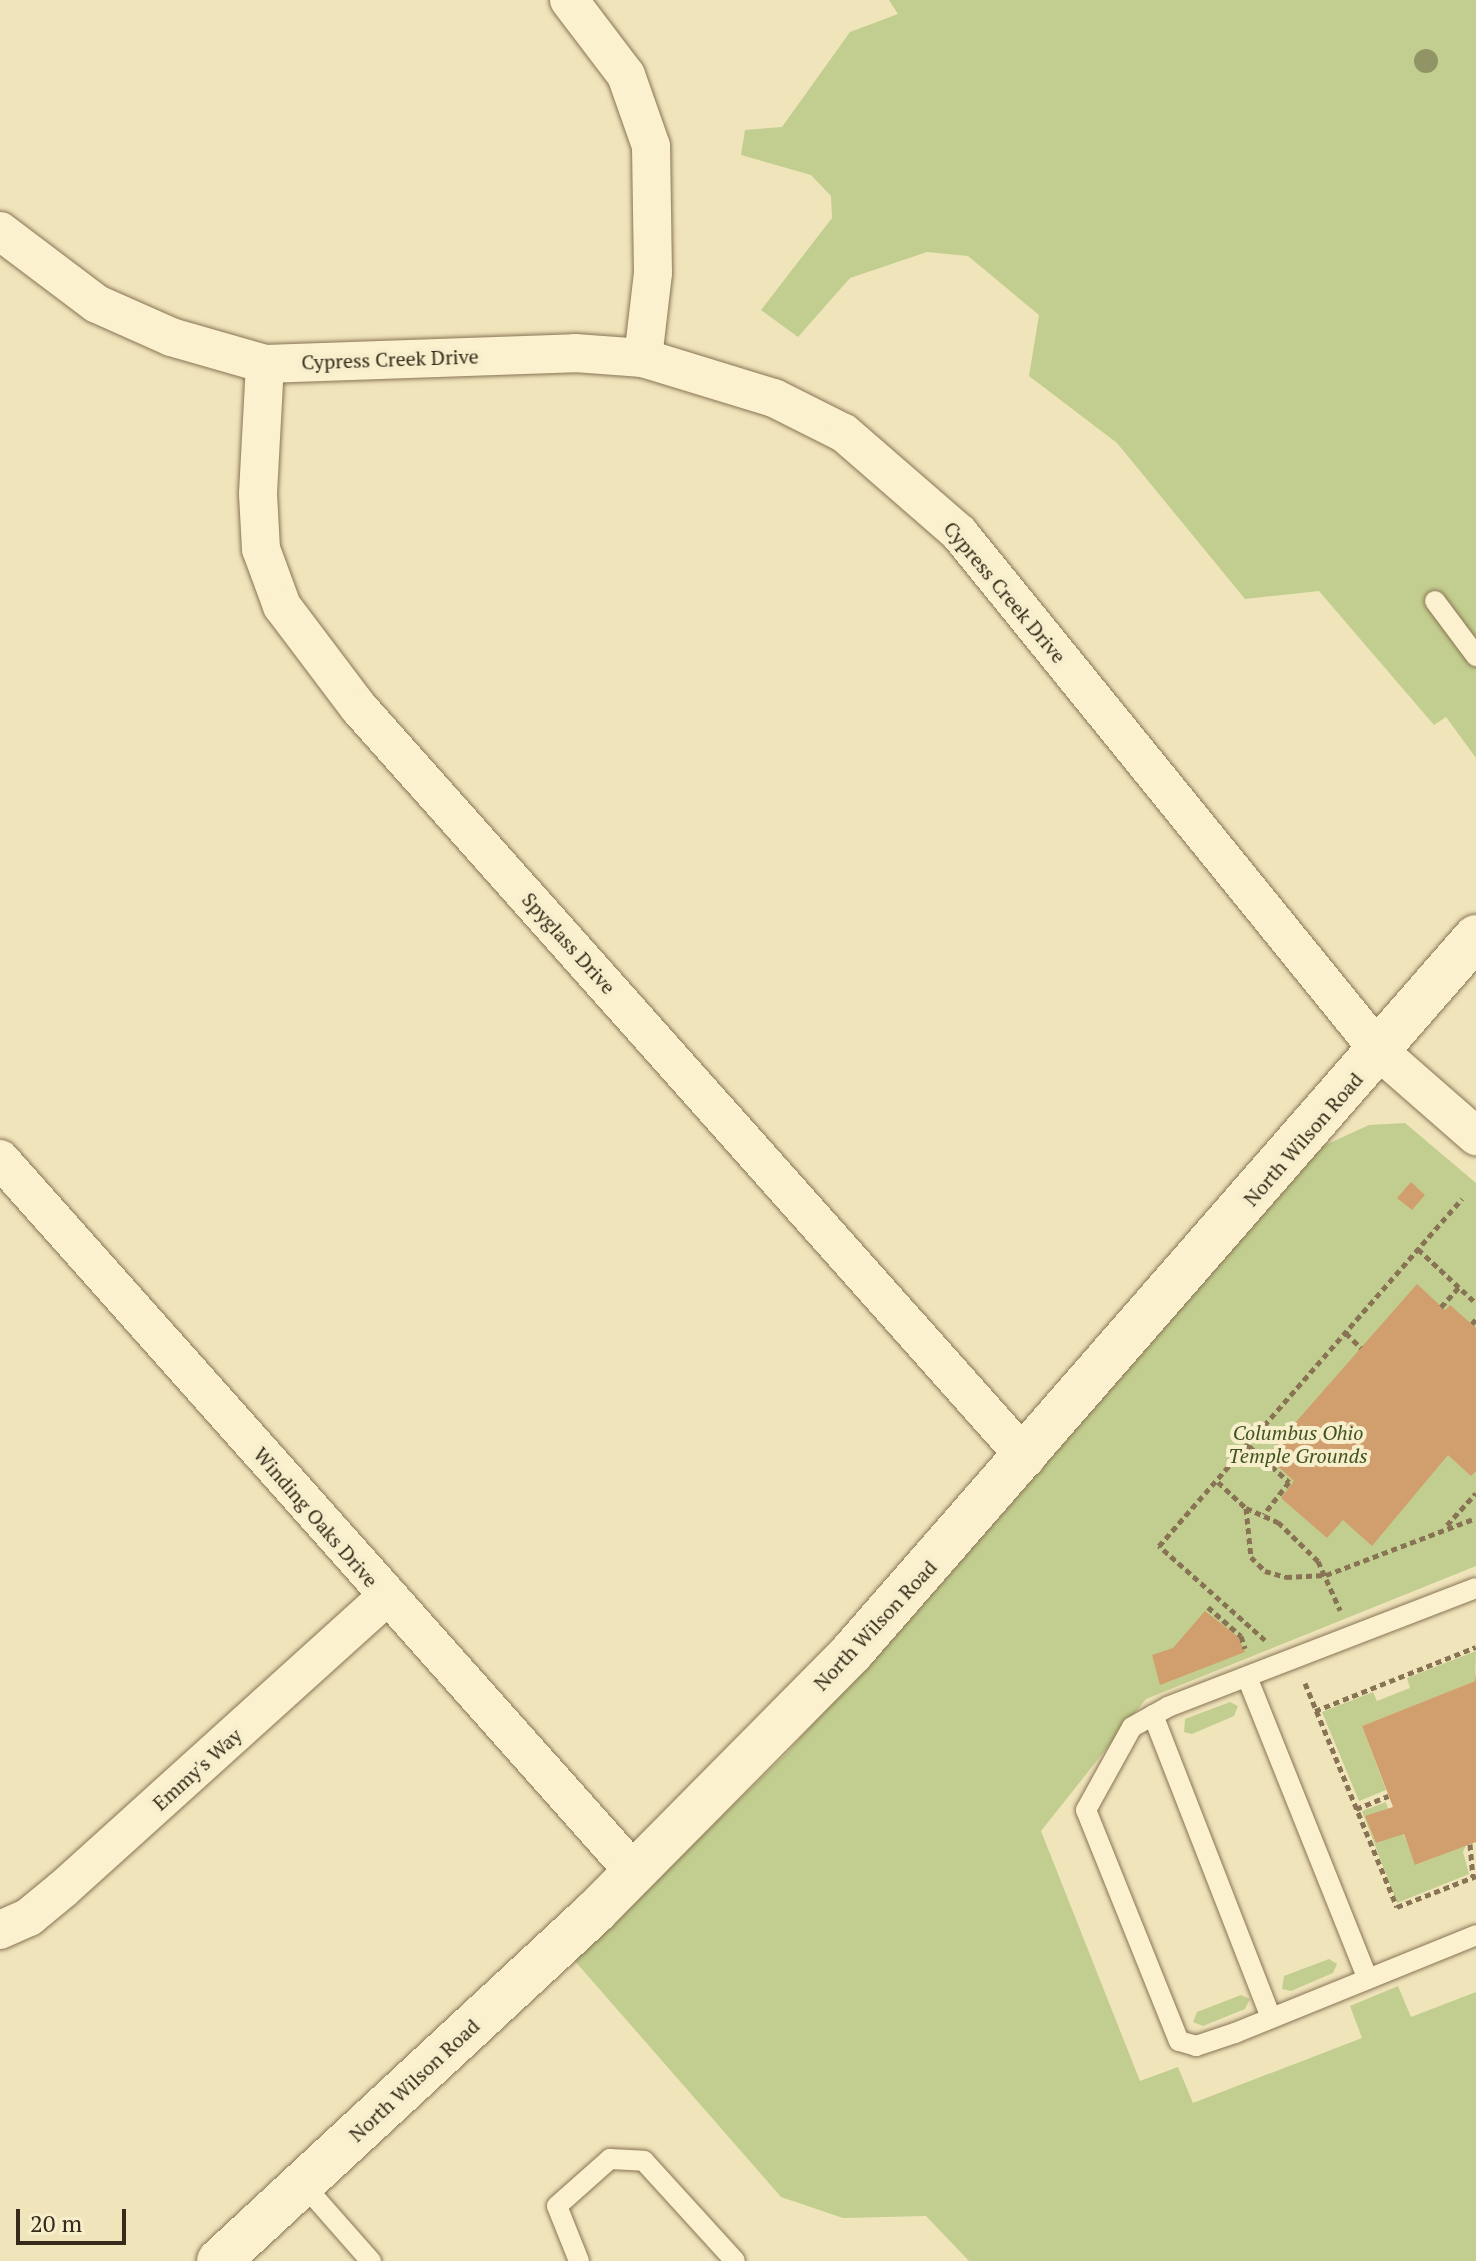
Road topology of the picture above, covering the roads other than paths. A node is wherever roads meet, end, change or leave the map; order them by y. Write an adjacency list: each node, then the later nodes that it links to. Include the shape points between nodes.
1 (569, 0): 3 (street, via 626,75 651,146 653,273)
2 (0, 231): 4 (street, Cypress Creek Drive, via 97,304 171,337)
3 (643, 358): 4 (street, Cypress Creek Drive, via 575,353); 8 (street, Cypress Creek Drive, via 774,398 844,433 959,533)
4 (265, 364): 11 (street, Spyglass Drive, via 258,494 261,549 282,606 359,708)
5 (1435, 601): 6 (lane)
6 (1476, 656)
7 (1476, 937): 8 (main road, North Wilson Road)
8 (1380, 1052): 9 (street, Cypress Creek Drive); 11 (main road, North Wilson Road)
9 (1476, 1136)
10 (0, 1159): 13 (street, Winding Oaks Drive)
11 (1026, 1458): 16 (main road, North Wilson Road, via 852,1652)
12 (1476, 1588): 14 (lane)
13 (386, 1597): 16 (street, Winding Oaks Drive); 17 (street, Emmy's Way, via 63,1889 29,1917)
14 (1247, 1677): 15 (lane); 19 (lane)
15 (1153, 1715): 20 (lane); 20 (lane, via 1132,1727 1086,1810 1179,2041 1196,2046)
16 (635, 1873): 21 (main road, North Wilson Road)
17 (0, 1930)
18 (1476, 1935): 19 (lane)
19 (1368, 1979): 20 (lane)
20 (1271, 2018)
21 (303, 2184): 22 (main road, North Wilson Road); 23 (lane)
22 (219, 2261)
23 (371, 2261)
24 (579, 2261): 25 (lane, via 557,2206 610,2159 644,2161)
25 (735, 2261)

